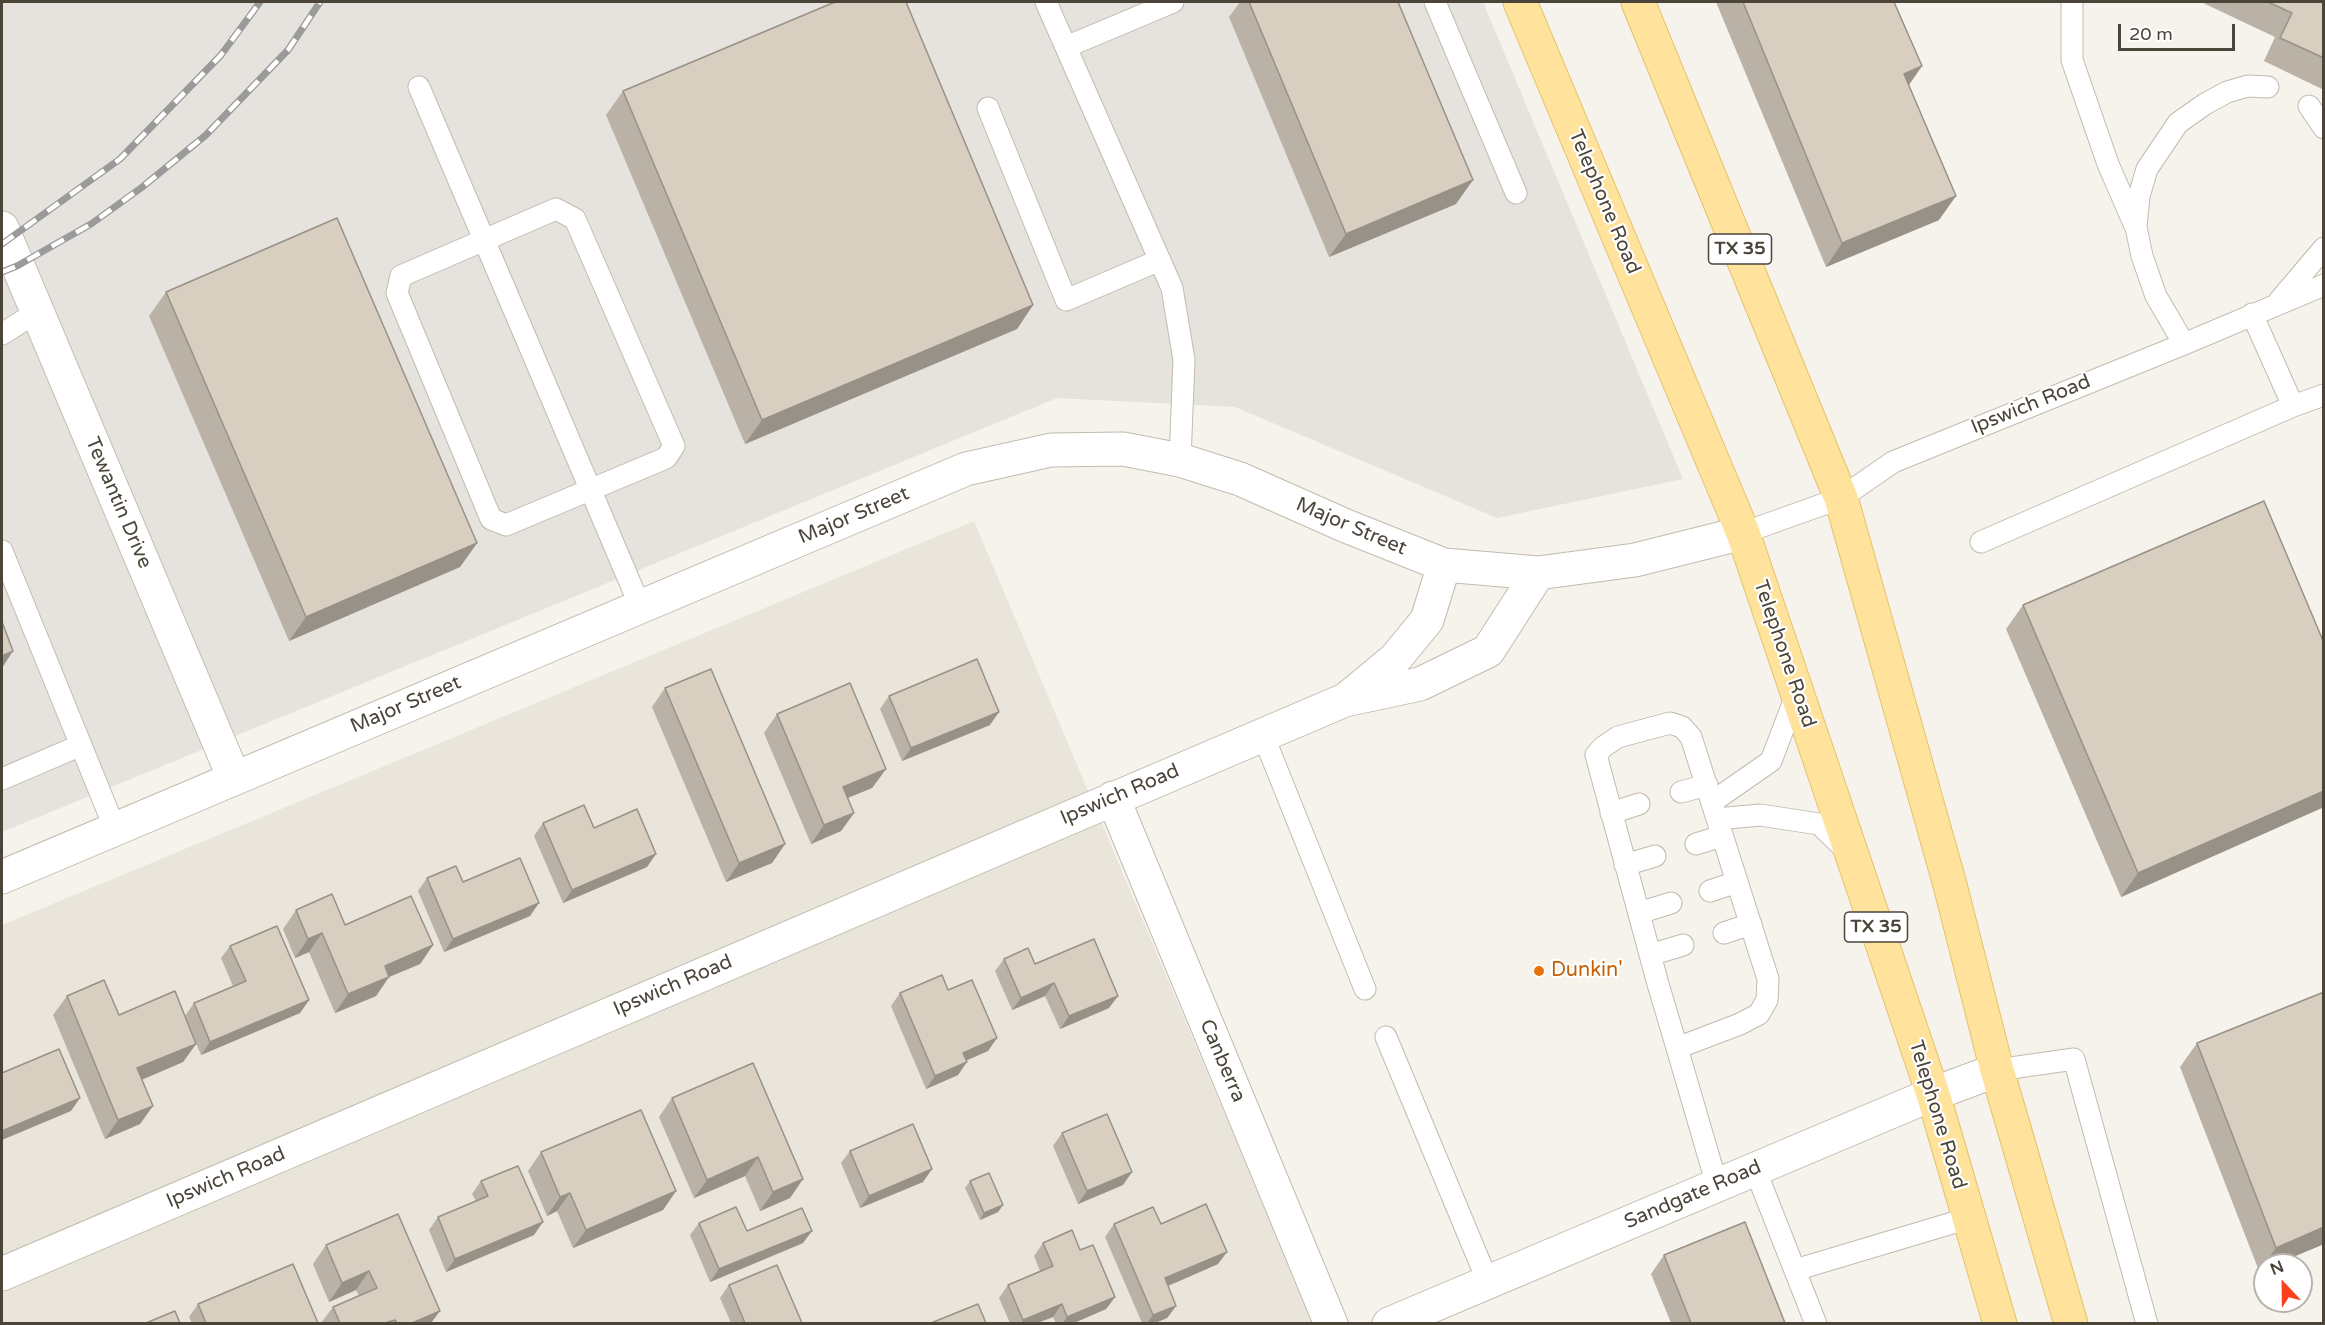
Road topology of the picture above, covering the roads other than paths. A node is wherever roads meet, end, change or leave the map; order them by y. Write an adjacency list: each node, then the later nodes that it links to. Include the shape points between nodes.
1 (1046, 2): 7 (lane)
2 (1173, 2): 7 (lane)
3 (1435, 2): 13 (lane)
4 (1520, 2): 30 (main road, Telephone Road / TX 35)
5 (1638, 2): 29 (main road, TX 35)
6 (2072, 2): 14 (lane, via 2072,60 2108,164)
7 (1066, 47): 18 (lane)
8 (419, 87): 16 (lane)
9 (2268, 87): 14 (lane, via 2248,86 2227,92 2178,123 2147,169)
10 (2309, 106): 12 (lane)
11 (988, 108): 18 (lane, via 1066,300)
12 (2324, 128)
13 (1516, 194)
14 (2136, 227): 24 (lane, via 2156,296)
15 (2, 228): 21 (street, Tewantin Drive)
16 (484, 240): 28 (lane); 28 (lane, via 556,209 575,219 674,446 666,459); 28 (lane, via 401,276 397,293 491,519 506,525)
17 (2324, 248): 20 (lane)
18 (1160, 260): 27 (lane, via 1172,288 1184,360)
19 (2324, 285): 20 (lane, Ipswich Road)
20 (2277, 304): 22 (lane, Ipswich Road)
21 (37, 312): 23 (lane); 40 (street, Tewantin Drive)
22 (2252, 314): 24 (lane, Ipswich Road); 26 (lane)
23 (2, 334)
24 (2184, 344): 29 (lane, Ipswich Road, via 1893,462)
25 (2324, 395): 26 (lane)
26 (2293, 406): 31 (lane)
27 (1180, 460): 33 (street, Major Street, via 1240,479); 35 (street, Major Street, via 1124,449 1051,450 966,469)
28 (591, 490): 35 (lane)
29 (1841, 498): 30 (lane, Ipswich Road); 64 (main road, TX 35, via 1950,885)
30 (1743, 533): 34 (street, Major Street, via 1635,560); 36 (main road, Telephone Road / TX 35)
31 (1981, 542)
32 (2, 551): 39 (lane)
33 (1444, 565): 34 (street, Major Street); 37 (street, Ipswich Road, via 1427,620 1395,659)
34 (1538, 573): 37 (street, Ipswich Road, via 1488,651 1420,684)
35 (640, 606): 40 (street, Major Street)
36 (1797, 693): 45 (lane, via 1771,761); 49 (main road, Telephone Road / TX 35)
37 (1345, 700): 38 (street, Ipswich Road)
38 (1263, 735): 43 (street, Ipswich Road); 61 (lane)
39 (81, 745): 41 (lane); 47 (lane)
40 (234, 778): 47 (street, Major Street)
41 (2, 779)
42 (1681, 792): 45 (lane)
43 (1113, 798): 70 (street, Ipswich Road); 72 (street, Canberra)
44 (1639, 804): 46 (lane)
45 (1714, 810): 46 (lane, via 1691,737 1682,727 1670,723 1618,737 1596,755); 48 (lane); 49 (lane, via 1819,824); 53 (lane)
46 (1611, 813): 51 (lane)
47 (115, 829): 52 (street, Major Street)
48 (1696, 844)
49 (1852, 855): 65 (main road, Telephone Road / TX 35)
50 (1655, 856): 51 (lane)
51 (1625, 865): 56 (lane)
52 (2, 877)
53 (1737, 882): 54 (lane); 57 (lane)
54 (1710, 891)
55 (1671, 903): 56 (lane)
56 (1639, 914): 60 (lane)
57 (1751, 924): 58 (lane); 63 (lane, via 1768,979 1767,1000 1759,1014)
58 (1724, 933)
59 (1683, 945): 60 (lane)
60 (1650, 955): 63 (lane)
61 (1365, 989)
62 (1386, 1037): 71 (lane)
63 (1677, 1048): 67 (lane)
64 (1997, 1070): 65 (street, Sandgate Road); 76 (main road, TX 35); 77 (lane, via 2074,1059)
65 (1933, 1094): 66 (street, Sandgate Road); 68 (main road, Telephone Road / TX 35)
66 (1755, 1169): 67 (street, Sandgate Road); 69 (lane)
67 (1717, 1185): 71 (street, Sandgate Road)
68 (1969, 1218): 69 (lane); 75 (main road, Telephone Road / TX 35)
69 (1795, 1270): 74 (lane)
70 (2, 1274)
71 (1488, 1282): 73 (street, Sandgate Road)
72 (1331, 1323)
73 (1389, 1323)
74 (1816, 1323)
75 (2000, 1323)
76 (2071, 1323)
77 (2147, 1323)

